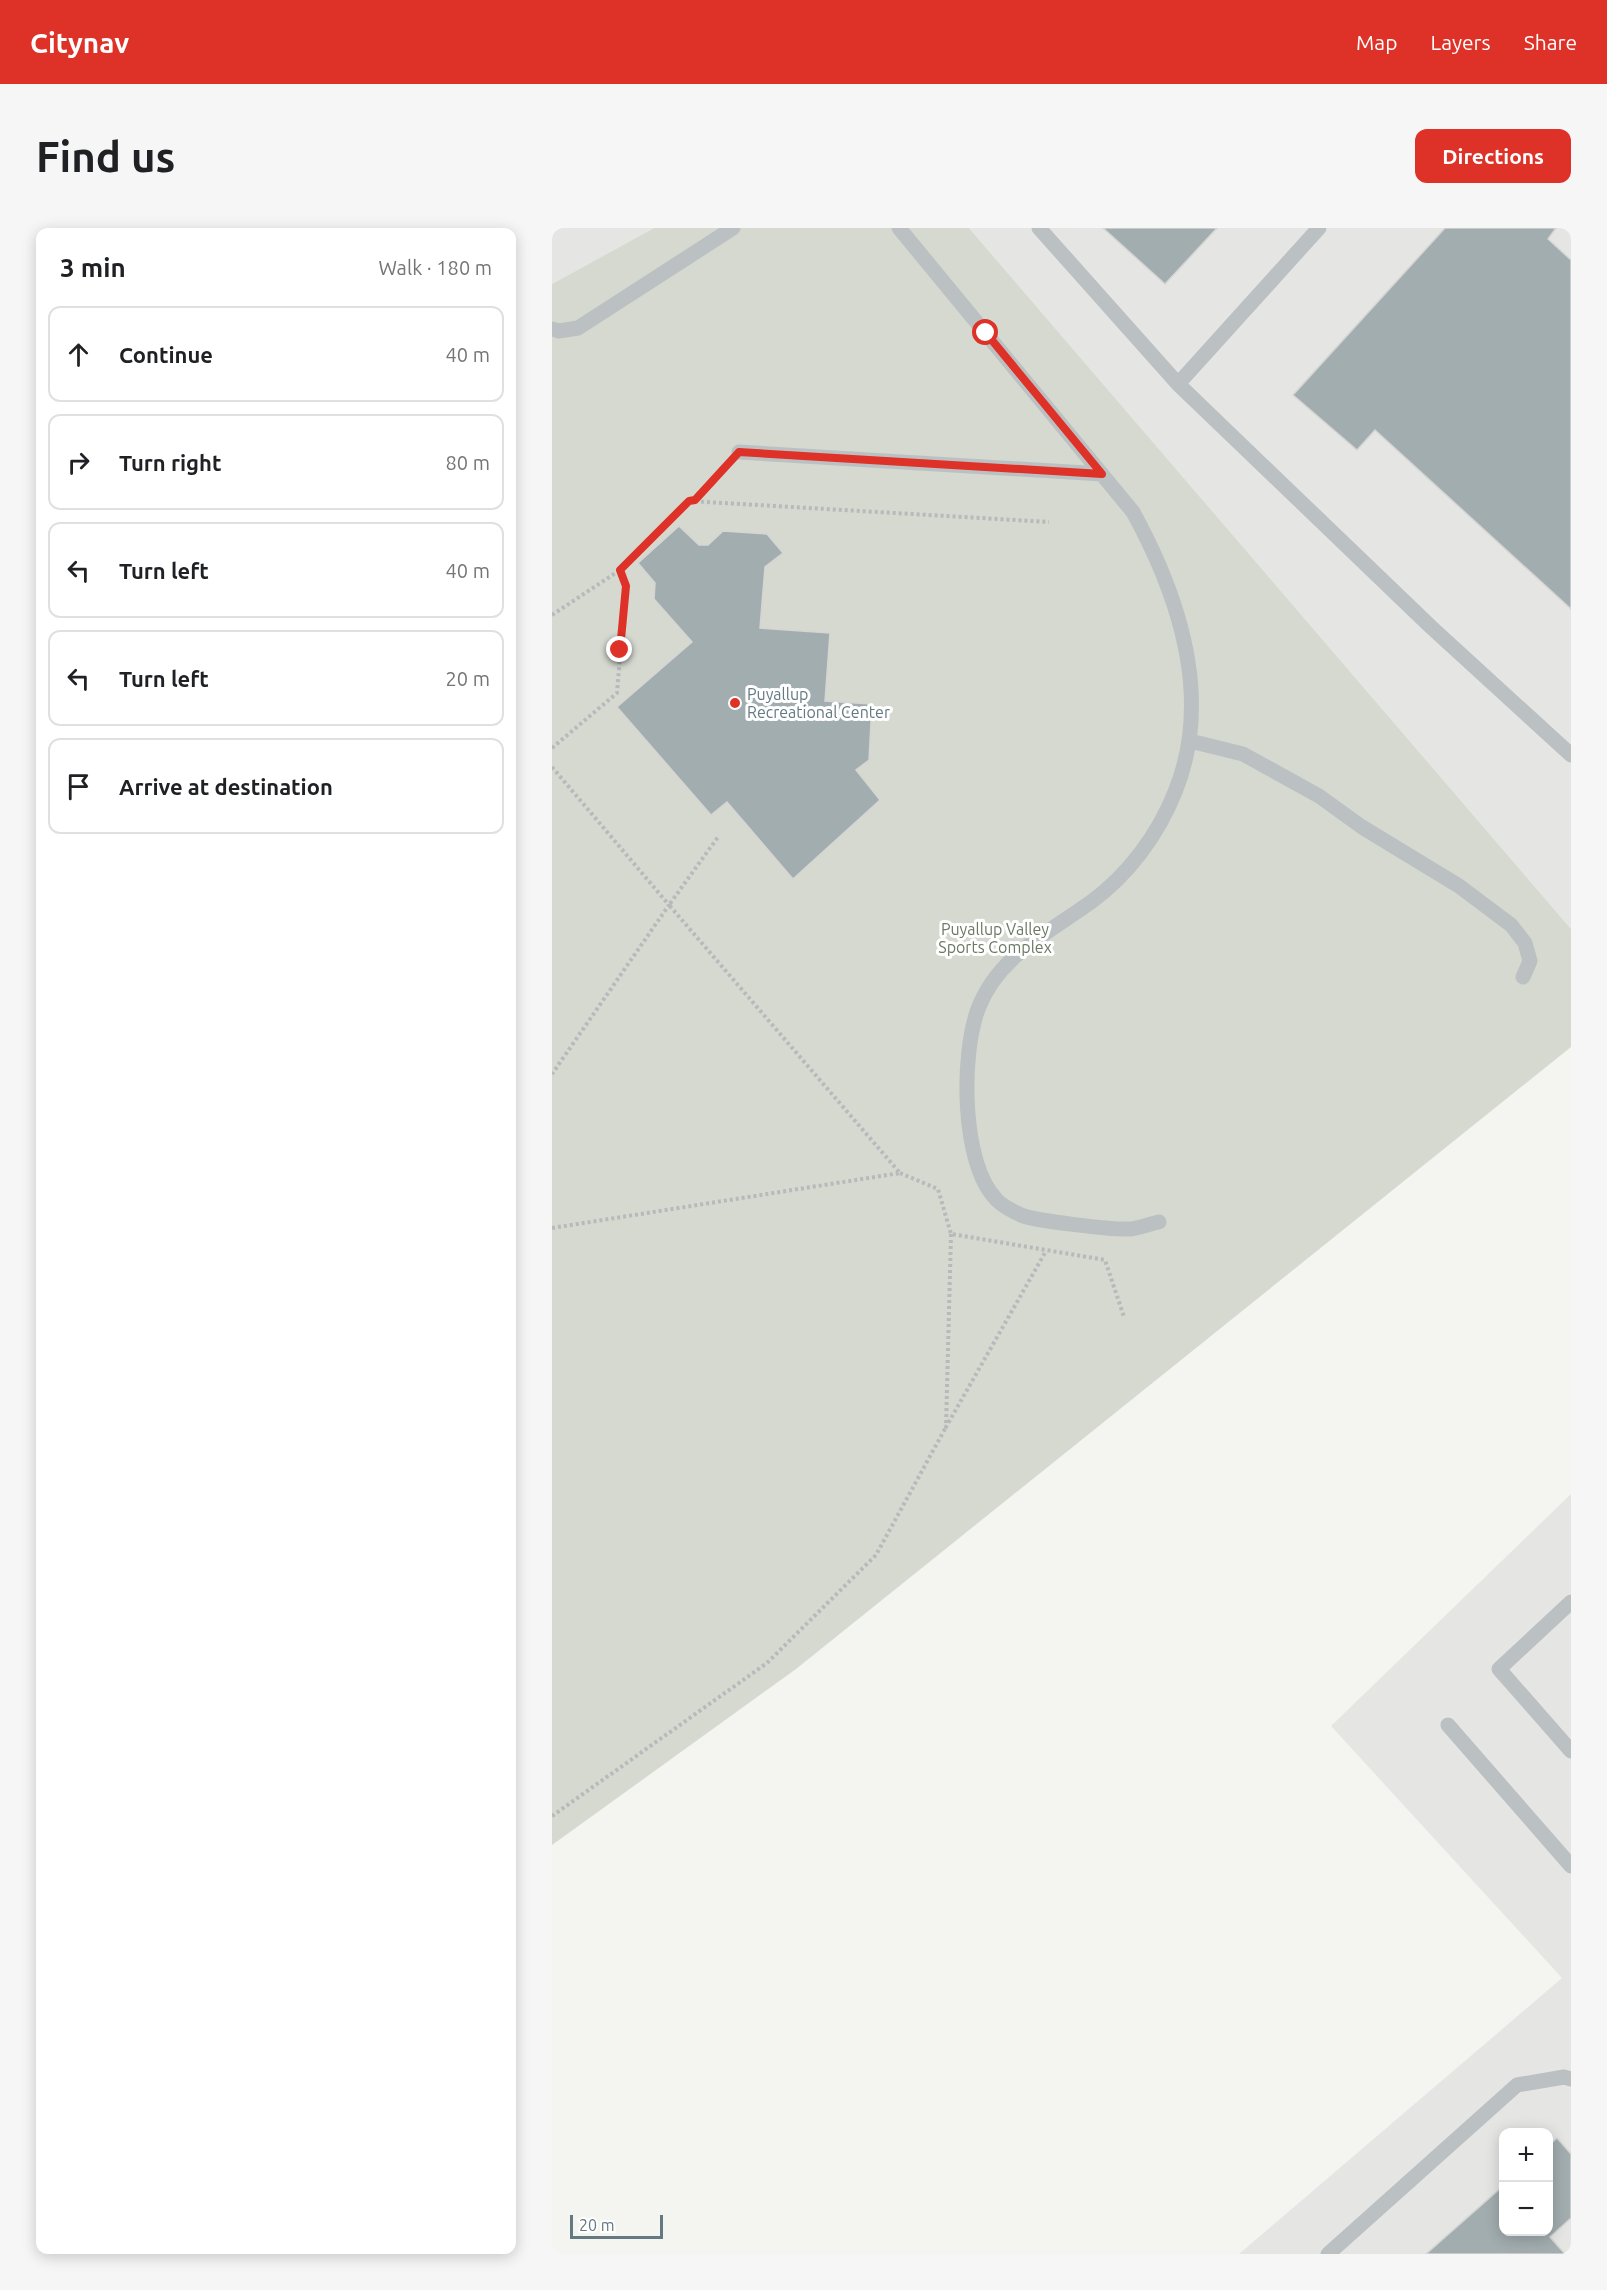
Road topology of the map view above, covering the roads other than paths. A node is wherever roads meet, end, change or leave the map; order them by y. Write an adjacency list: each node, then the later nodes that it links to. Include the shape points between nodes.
1 (733, 228): 5 (lane, via 578,328)
2 (899, 228): 8 (lane)
3 (1039, 228): 6 (lane)
4 (1319, 228): 6 (lane)
5 (552, 329)
6 (1178, 384): 10 (lane, via 1431,627)
7 (739, 452): 8 (lane)
8 (1102, 474): 9 (lane, via 1133,512 1155,551 1168,589 1186,647 1193,696)
9 (1190, 741): 11 (lane, via 1243,754 1319,796 1362,828 1459,886 1511,926 1525,943 1530,961); 12 (lane, via 1170,802 1150,841 1120,878 1044,932 993,979 978,1010 967,1091 975,1164 996,1200 1022,1215 1073,1224 1129,1229)
10 (1571, 754)
11 (1523, 977)
12 (1158, 1222)
13 (1571, 1602): 15 (lane, via 1499,1668)
14 (1448, 1725): 16 (lane)
15 (1571, 1751)
16 (1571, 1866)
17 (1571, 2079): 18 (lane, via 1564,2076 1517,2085)
18 (1328, 2254)

